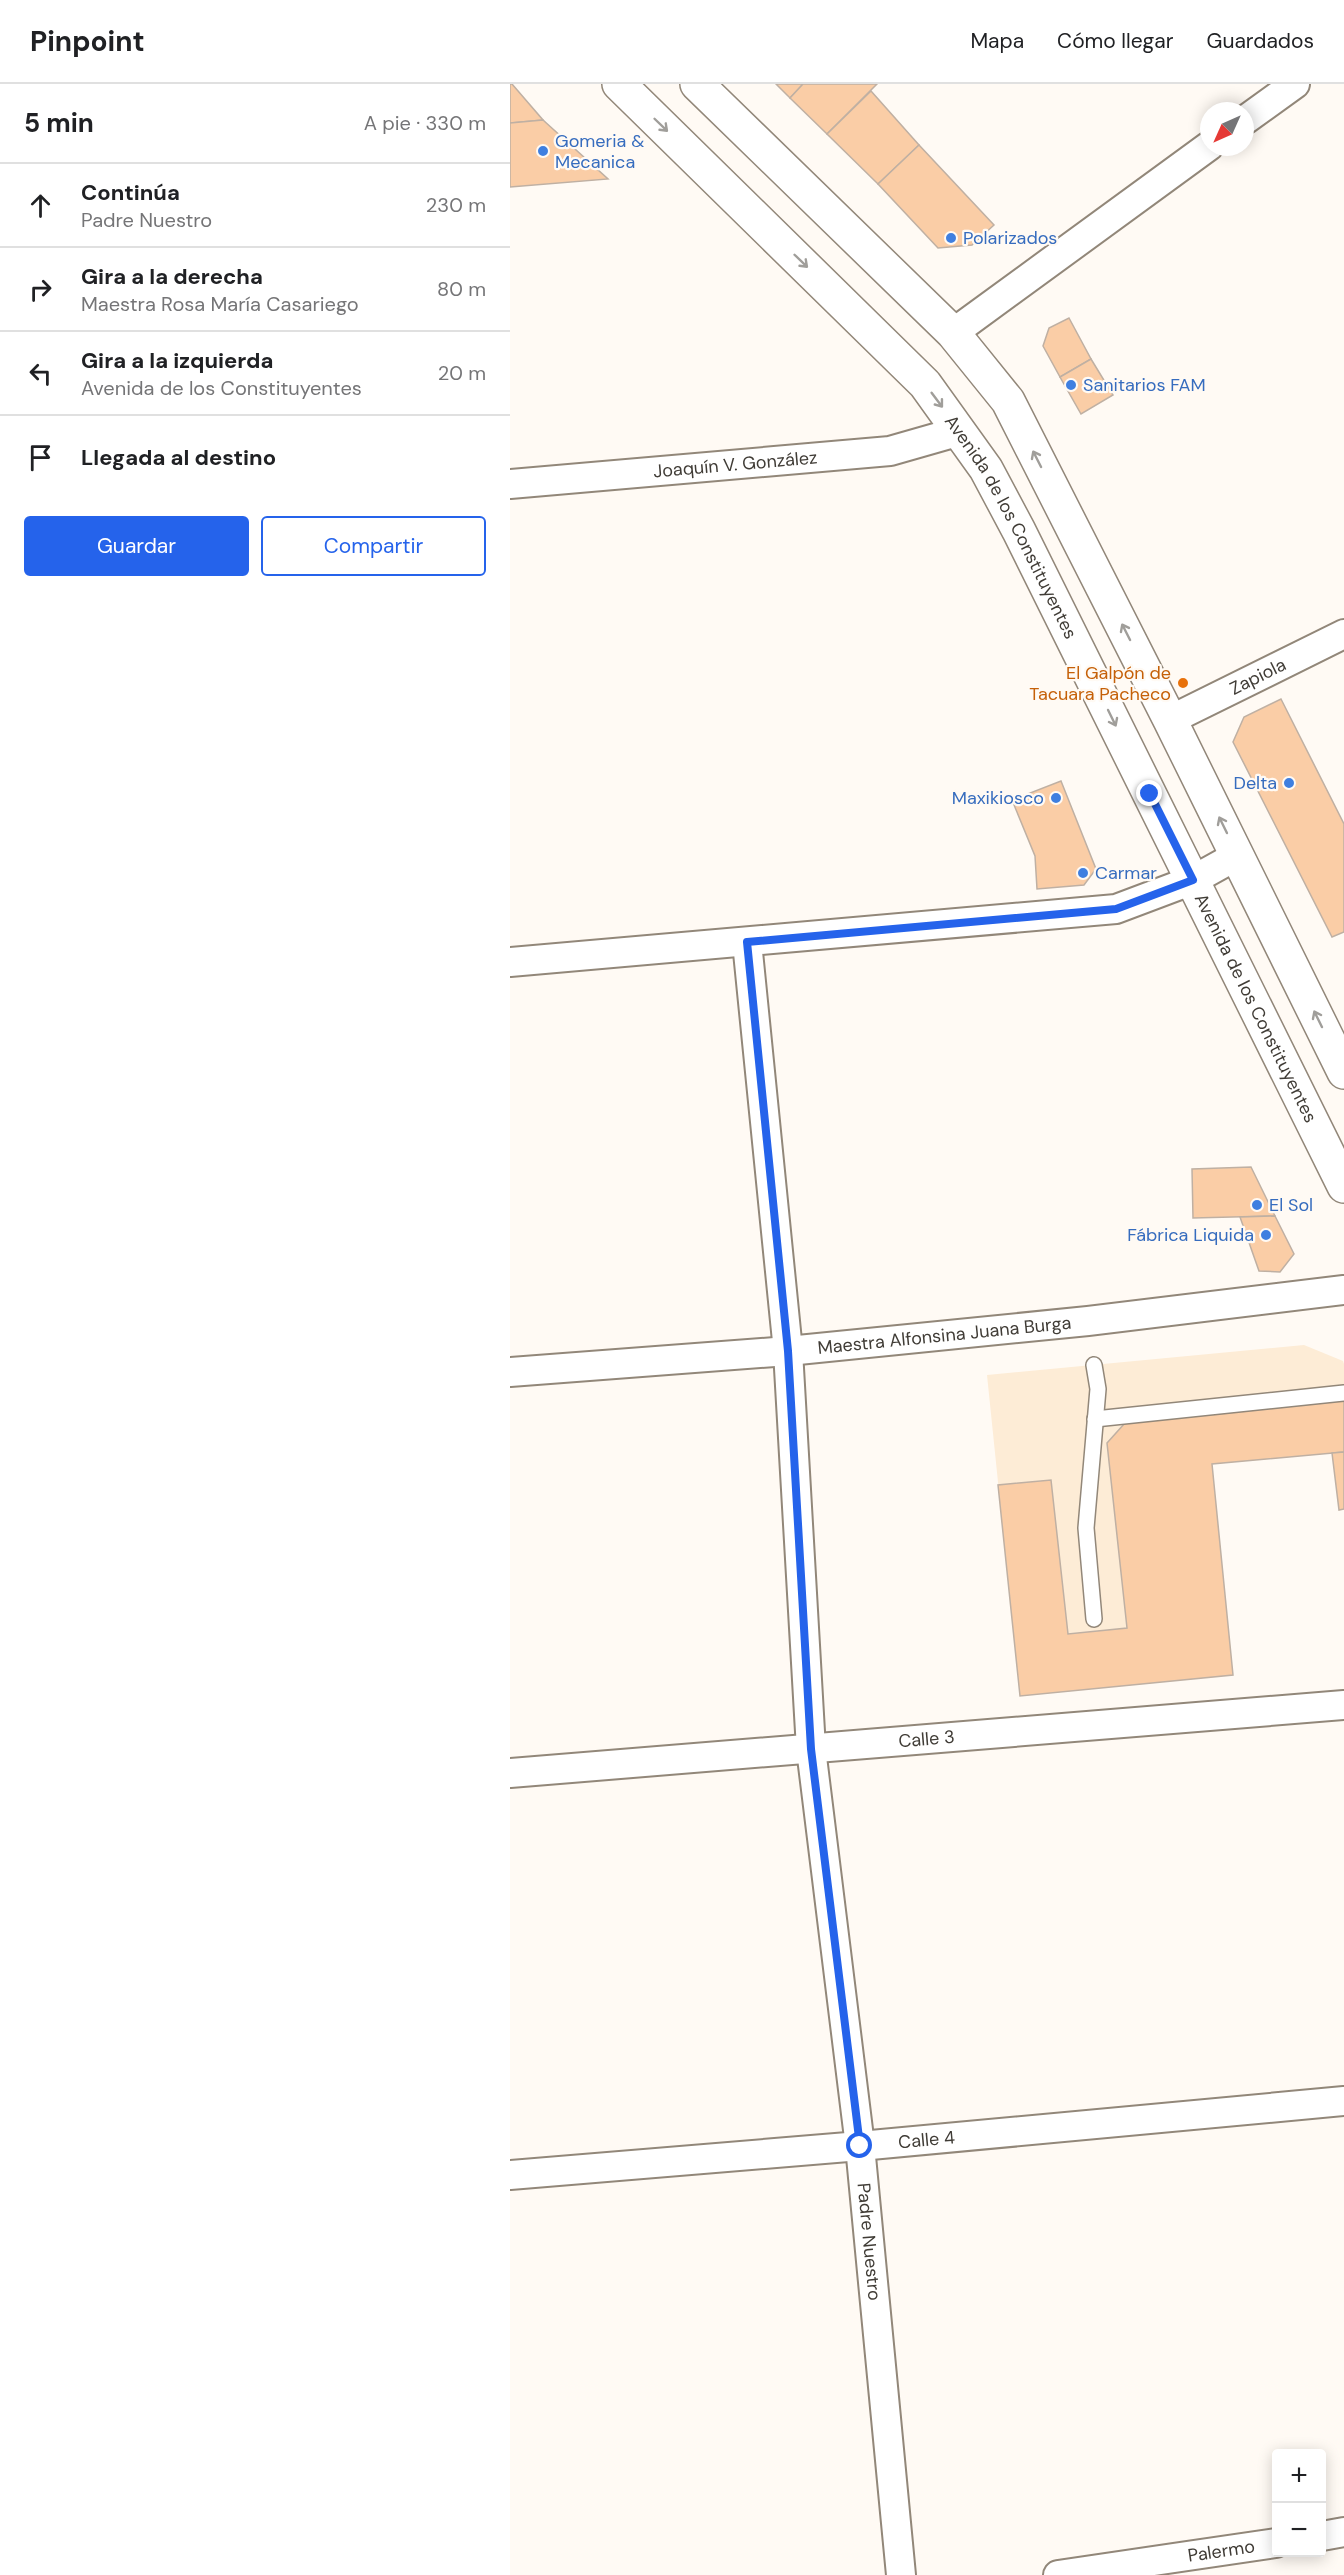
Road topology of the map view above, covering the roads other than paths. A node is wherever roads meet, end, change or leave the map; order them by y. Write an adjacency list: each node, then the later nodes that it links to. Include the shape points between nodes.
1 (619, 84): 7 (main road, Avenida de los Constituyentes, one-way to 7, via 925,384)
2 (697, 84): 6 (main road)
3 (1295, 84): 4 (street)
4 (1254, 114)
5 (1200, 153): 6 (street)
6 (952, 333): 10 (main road, one-way to 6, via 1008,401)
7 (960, 431): 8 (street, Joaquín V. González, via 890,451); 12 (main road, Avenida de los Constituyentes, one-way to 12, via 986,469 1019,531)
8 (510, 484)
9 (1344, 634): 10 (street, Zapiola)
10 (1170, 720): 11 (main road, one-way to 10)
11 (1238, 855): 12 (street); 15 (main road, one-way to 11)
12 (1193, 880): 13 (street, via 1116,909); 16 (main road, Avenida de los Constituyentes)
13 (747, 942): 14 (street); 18 (street, Padre Nuestro)
14 (510, 962)
15 (1344, 1072)
16 (1344, 1186)
17 (1344, 1290): 18 (street, Maestra Alfonsina Juana Burga)
18 (788, 1351): 20 (street, Maestra Alfonsina Juana Burga); 25 (street, Padre Nuestro)
19 (1094, 1365): 22 (lane, via 1098,1389)
20 (510, 1372)
21 (1344, 1394): 22 (lane)
22 (1095, 1419): 23 (lane, via 1086,1528)
23 (1094, 1619)
24 (1344, 1705): 25 (street, Calle 3)
25 (811, 1749): 26 (street, Calle 3); 28 (street, Padre Nuestro)
26 (510, 1773)
27 (1344, 2101): 28 (street, Calle 4)
28 (860, 2146): 29 (street, Calle 4); 33 (street, Padre Nuestro)
29 (510, 2175)
30 (1344, 2532): 31 (street)
31 (1326, 2535)
32 (1272, 2543): 34 (street, Palermo)
33 (901, 2575)
34 (1058, 2575)

